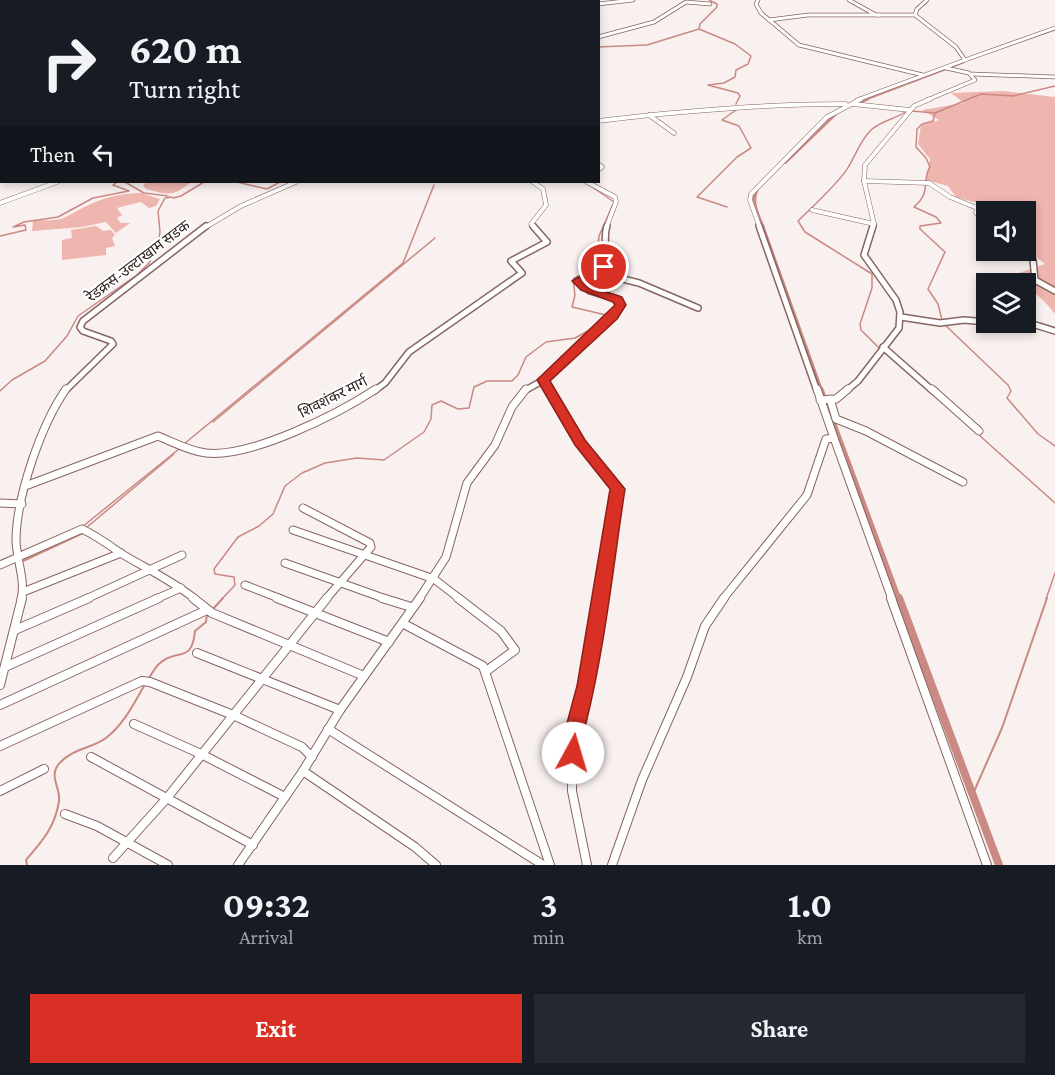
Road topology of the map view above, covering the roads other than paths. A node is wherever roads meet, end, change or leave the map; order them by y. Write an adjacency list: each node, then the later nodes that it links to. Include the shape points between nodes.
1 (563, 0): 2 (street)
2 (588, 0)
3 (633, 0): 7 (street)
4 (758, 0): 11 (street, via 758,10)
5 (849, 0): 9 (street)
6 (927, 0): 10 (street)
7 (600, 4)
8 (710, 4): 13 (street, via 686,2 654,22)
9 (879, 15): 10 (street); 11 (street, via 808,15)
10 (915, 15): 14 (street, via 957,48)
11 (768, 20): 17 (street, via 802,46)
12 (1055, 28): 14 (street)
13 (600, 36)
14 (965, 60): 15 (street)
15 (947, 68): 16 (street); 17 (street)
16 (970, 74): 18 (street); 20 (street, via 973,82 920,102)
17 (923, 76): 19 (street)
18 (1055, 77)
19 (853, 104): 20 (street); 21 (street, via 780,104); 43 (street, via 827,117 757,187 750,200)
20 (910, 110): 24 (street, via 866,165)
21 (649, 115): 22 (street); 23 (street)
22 (600, 121)
23 (674, 133)
24 (864, 181): 30 (street, via 930,183); 32 (street)
25 (54, 183): 29 (street)
26 (294, 183): 47 (street, रेडक्रस-उल्टाखाम सडक, via 241,206 197,232 83,321 83,331 113,344 68,386 46,424)
27 (534, 183): 47 (street, शिवशंकर मार्ग, via 543,189 546,205 531,224 547,242 511,261 522,273 408,352 374,391 249,448 209,453 159,436)
28 (589, 183): 34 (street, via 615,197 616,202 604,234 606,265)
29 (0, 202)
30 (976, 208)
31 (812, 210): 32 (street)
32 (874, 224): 37 (street, via 864,255 891,291)
33 (1034, 261): 35 (street, via 1035,280)
34 (594, 272): 36 (street, via 639,283); 42 (street, via 577,281 618,299 621,305)
35 (1055, 291)
36 (698, 308)
37 (901, 317): 38 (street, via 943,323); 41 (street, via 899,328)
38 (976, 321)
39 (1036, 325): 40 (street)
40 (1055, 331)
41 (882, 349): 43 (street, via 858,381 836,399); 44 (street)
42 (543, 380): 59 (street, via 525,390 512,407 495,445 468,483 446,557); 100 (street, via 580,442 617,489 586,686 573,734 572,791)
43 (826, 400): 45 (street); 46 (street, via 836,419 866,430)
44 (979, 431)
45 (834, 438): 101 (street, via 826,439 807,495 705,626); 102 (street)
46 (963, 482)
47 (28, 485): 49 (street, रेडक्रस-उल्टाखाम सडक)
48 (0, 503): 49 (street)
49 (22, 504): 55 (street, रेडक्रस-उल्टाखाम सडक, via 17,524)
50 (303, 508): 53 (street, via 370,543)
51 (293, 530): 53 (street)
52 (121, 553): 55 (street, via 81,529); 58 (street); 63 (street)
53 (365, 554): 59 (street); 60 (street)
54 (182, 555): 58 (street)
55 (18, 558): 57 (street); 63 (street, रेडक्रस-उल्टाखाम सडक)
56 (285, 563): 60 (street)
57 (0, 565)
58 (153, 570): 62 (street); 68 (street)
59 (434, 579): 64 (street); 73 (street, via 501,631 515,650)
60 (340, 582): 64 (street); 66 (street)
61 (245, 585): 66 (street)
62 (181, 588): 65 (street); 72 (street)
63 (23, 592): 68 (street, रेडक्रस-उल्टाखाम सडक)
64 (411, 607): 67 (street)
65 (209, 612): 70 (street); 77 (street)
66 (316, 613): 69 (street); 70 (street)
67 (404, 624): 69 (street); 73 (street, via 483,666)
68 (15, 630): 72 (street, रेडक्रस-उल्टाखाम सडक)
69 (389, 642): 74 (street)
70 (291, 644): 74 (street); 75 (street)
71 (197, 653): 75 (street)
72 (5, 667): 76 (street, रेडक्रस-उल्टाखाम सडक)
73 (485, 672): 99 (street)
74 (364, 676): 78 (street)
75 (263, 678): 78 (street); 79 (street)
76 (0, 682)
77 (0, 705)
78 (340, 710): 81 (street)
79 (233, 715): 82 (street, via 146,682); 83 (street); 85 (street, via 302,747)
80 (134, 724): 83 (street)
81 (328, 729): 85 (street); 98 (street)
82 (0, 746)
83 (201, 754): 89 (street); 90 (street)
84 (91, 757): 90 (street)
85 (312, 757): 87 (street)
86 (44, 769): 88 (street)
87 (303, 771): 89 (street); 97 (street)
88 (0, 792)
89 (285, 797): 93 (street)
90 (167, 798): 92 (street); 93 (street)
91 (65, 814): 92 (street)
92 (128, 843): 94 (street); 95 (street)
93 (253, 845): 96 (street)
94 (113, 858)
95 (168, 865)
96 (238, 865)
97 (436, 865)
98 (543, 865)
99 (550, 865)
100 (586, 865)
101 (612, 865)
102 (987, 865)

